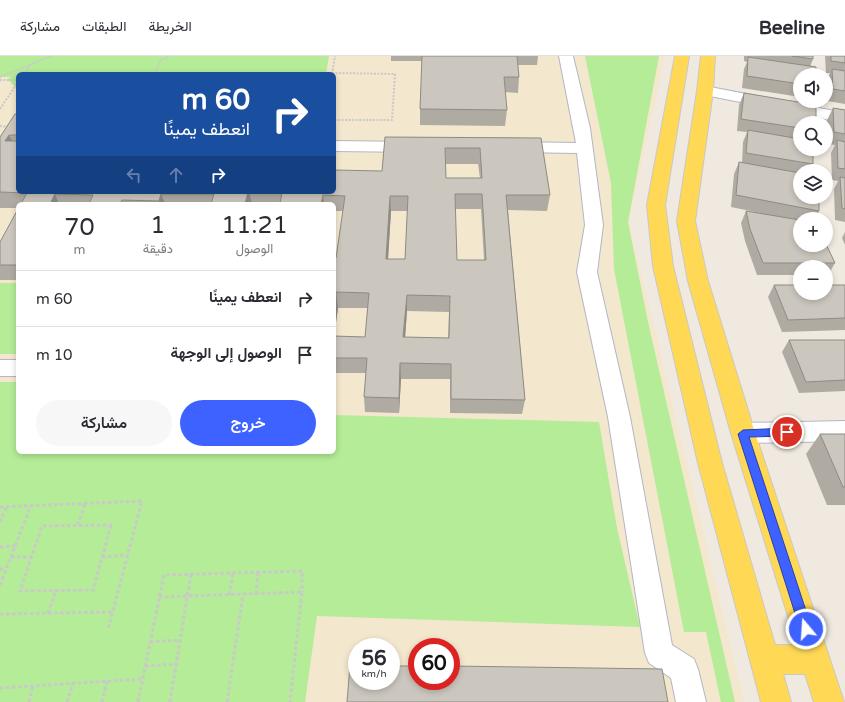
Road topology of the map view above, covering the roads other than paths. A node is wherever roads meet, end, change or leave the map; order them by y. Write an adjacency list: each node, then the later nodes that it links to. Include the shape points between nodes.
1 (566, 56): 9 (street)
2 (682, 56): 15 (main road, via 656,205 663,266 710,463)
3 (708, 56): 4 (main road)
4 (705, 91): 5 (street); 13 (main road, via 686,221 698,281)
5 (845, 118)
6 (336, 146): 7 (street)
7 (428, 147)
8 (498, 147): 9 (street)
9 (584, 148): 16 (street, via 594,225 587,272 619,417 659,653 684,669)
10 (0, 368): 11 (street)
11 (16, 368)
12 (845, 431): 13 (street)
13 (743, 434): 14 (main road)
14 (816, 659): 15 (main road); 18 (main road)
15 (766, 660): 17 (main road)
16 (691, 702)
17 (776, 702)
18 (829, 702)

